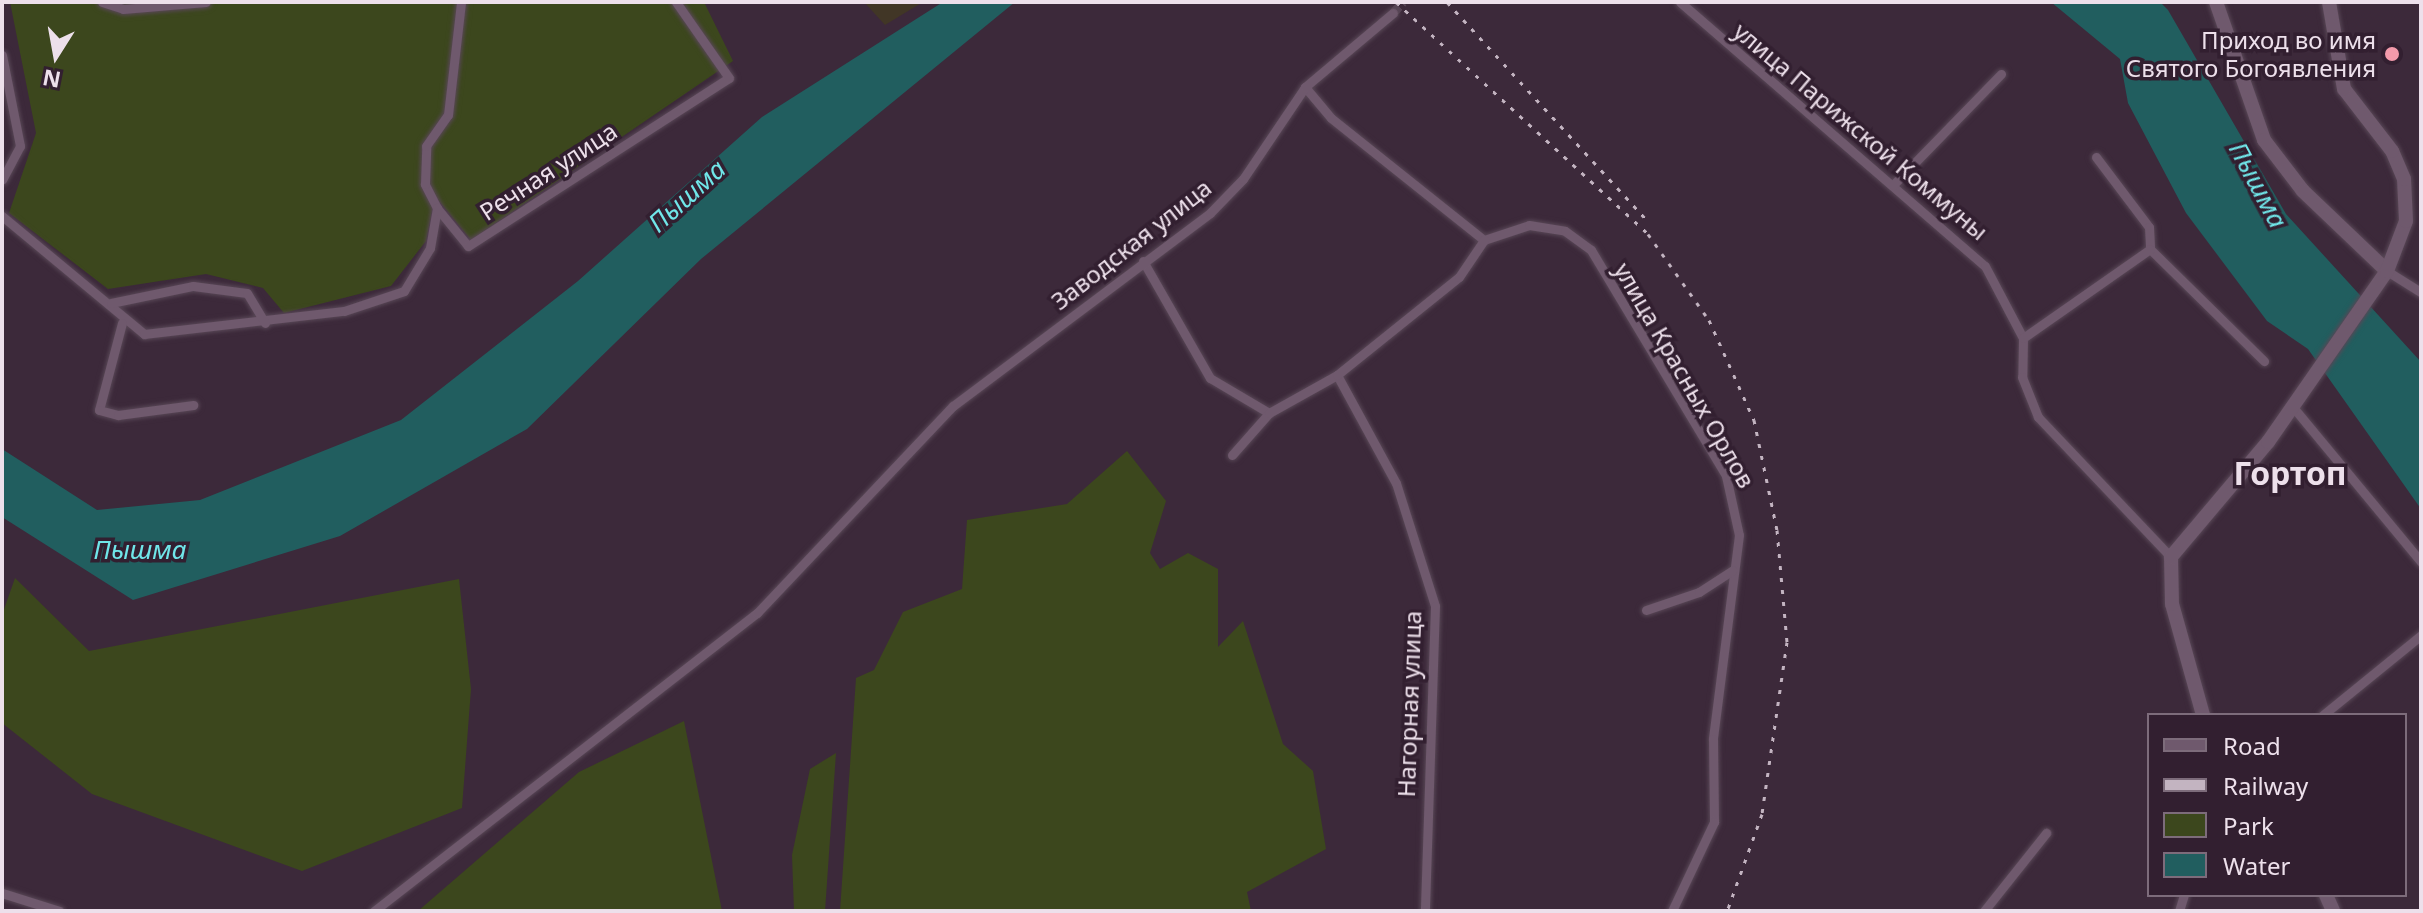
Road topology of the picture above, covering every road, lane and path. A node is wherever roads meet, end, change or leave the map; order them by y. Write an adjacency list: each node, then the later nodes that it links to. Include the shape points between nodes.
1 (102, 2): 2 (street, via 123,9)
2 (206, 2)
3 (461, 2): 15 (street, via 448,115 426,146 425,184)
4 (676, 2): 15 (street, Речная улица, via 729,78 468,246)
5 (1680, 2): 14 (street, улица Парижской Коммуны)
6 (2216, 2): 20 (main road, via 2264,140 2303,191)
7 (2329, 2): 20 (main road, via 2344,89 2404,179 2403,240)
8 (1393, 13): 11 (street, Заводская улица)
9 (2, 55): 13 (street, via 20,146)
10 (2001, 74): 14 (street)
11 (1305, 87): 17 (street, via 1331,118); 19 (street, Заводская улица, via 1243,179)
12 (2096, 157): 18 (street, via 2149,227)
13 (2, 180)
14 (1893, 185): 25 (street, улица Парижской Коммуны, via 1985,266)
15 (437, 208): 24 (street, via 430,248 404,291 344,311)
16 (2, 216): 22 (street)
17 (1484, 240): 27 (street, via 1459,277); 34 (street, улица Красных Орлов, via 1529,225 1565,231 1591,250 1726,476 1737,506)
18 (2150, 249): 25 (street); 26 (street)
19 (1143, 261): 30 (street, via 1210,378); 42 (street, Заводская улица, via 953,406 757,613)
20 (2387, 271): 21 (street); 29 (main road)
21 (2421, 292)
22 (111, 303): 23 (street); 24 (street, via 193,286 247,293)
23 (122, 323): 24 (street, via 144,334); 28 (street, via 99,410 118,415)
24 (265, 323)
25 (2023, 338): 32 (street, улица Парижской Коммуны, via 2022,377 2038,417)
26 (2264, 361)
27 (1337, 375): 30 (street); 43 (street, Нагорная улица, via 1396,483 1435,606)
28 (193, 405)
29 (2293, 407): 32 (main road); 33 (street)
30 (1269, 413): 31 (street)
31 (1232, 455)
32 (2171, 557): 37 (main road, via 2172,604)
33 (2421, 562)
34 (1733, 570): 35 (street, via 1699,592); 44 (street, улица Красных Орлов, via 1713,739 1714,822)
35 (1646, 610)
36 (2421, 635): 38 (street)
37 (2202, 713)
38 (2325, 713)
39 (2046, 833): 45 (street)
40 (2, 893): 41 (street)
41 (59, 911)
42 (374, 911)
43 (1425, 911)
44 (1672, 911)
45 (1984, 911)

